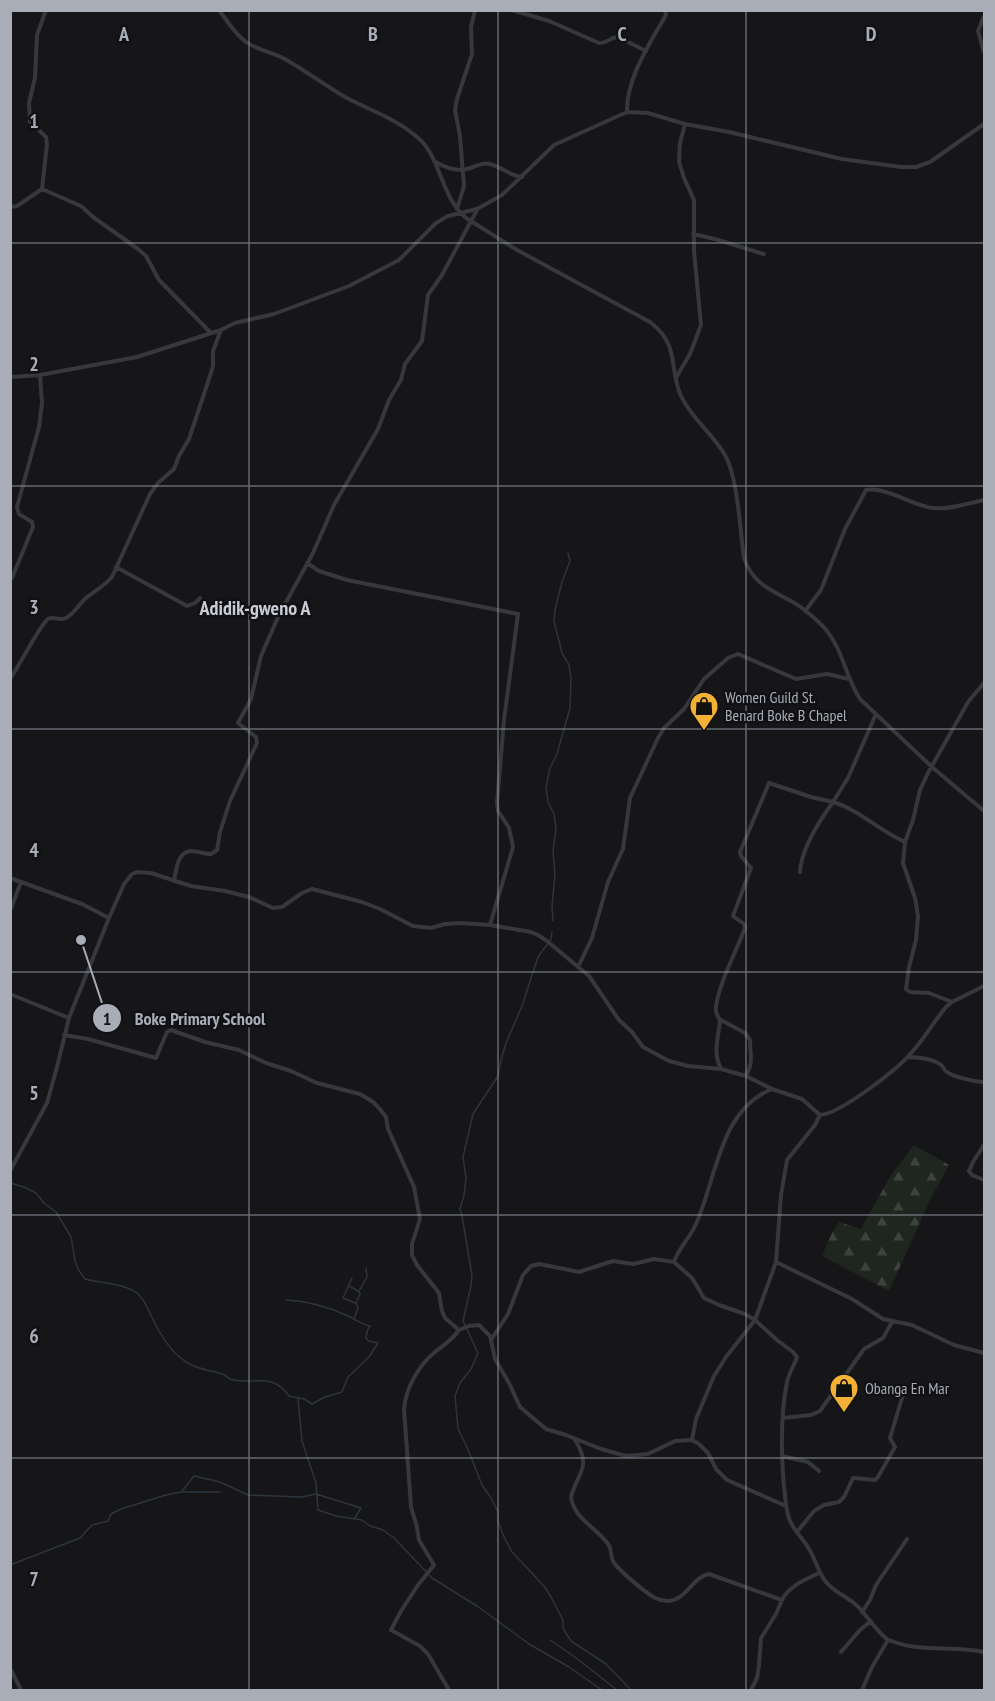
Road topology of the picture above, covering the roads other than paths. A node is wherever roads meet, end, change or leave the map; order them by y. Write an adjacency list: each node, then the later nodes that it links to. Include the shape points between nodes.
1 (46, 10): 15 (street, via 37,35 29,104 30,122 46,137)
2 (219, 10): 12 (street, via 246,42 281,57 408,130 420,139)
3 (475, 10): 13 (street, via 472,54 455,110)
4 (512, 10): 7 (street, via 599,43 618,37)
5 (665, 10): 7 (street, via 666,15)
6 (984, 16): 8 (street, via 978,31)
7 (646, 51): 9 (street, via 627,95)
8 (984, 52)
9 (627, 112): 10 (street, via 648,112); 14 (street, via 549,149)
10 (685, 124): 11 (street, via 842,159 908,168 930,162); 20 (street, via 679,162 694,200)
11 (984, 124)
12 (433, 161): 13 (street); 18 (street)
13 (463, 170): 14 (street, via 486,164); 18 (street)
14 (522, 177): 17 (street, via 502,195)
15 (42, 189): 16 (street); 23 (street, via 81,206 138,249 159,280)
16 (10, 207)
17 (477, 209): 18 (street); 19 (street)
18 (459, 211): 19 (street); 22 (street, via 436,223 399,260 349,286)
19 (472, 222): 26 (street, via 650,322 669,344); 28 (street, via 430,292 422,341 405,364 378,429 334,505)
20 (693, 234): 21 (street); 26 (street, via 701,325)
21 (764, 254)
22 (221, 330): 23 (street); 29 (street, via 189,439 174,469 150,494)
23 (211, 333): 24 (street, via 137,357)
24 (40, 375): 25 (street); 30 (street, via 39,427 17,507 33,527)
25 (10, 377)
26 (677, 377): 32 (street, via 686,406 728,461 746,563 770,590)
27 (984, 500): 32 (street, via 936,509 878,490 866,490 845,529 821,590)
28 (307, 563): 43 (street, via 267,642 251,699 238,723 258,740 230,801 216,852 183,854); 47 (street, via 346,580 518,614 496,803 509,828 513,847)
29 (116, 567): 31 (street, via 187,606); 33 (street, via 105,585 66,618 46,621)
30 (12, 578)
31 (200, 598)
32 (805, 611): 34 (street, via 827,630)
33 (10, 679)
34 (850, 680): 36 (street, via 860,699); 48 (street, via 827,674 796,679 738,654 704,679 684,709 664,728 633,789 623,849)
35 (984, 683): 37 (street, via 968,702)
36 (876, 714): 37 (street); 38 (street)
37 (932, 767): 39 (street); 40 (street, via 920,790)
38 (833, 802): 40 (street); 41 (street, via 814,832); 53 (street, via 769,783 740,852 751,867 733,916 745,928 723,982 716,1008)
39 (984, 811)
40 (904, 842): 51 (street, via 903,863 918,916 906,989)
41 (800, 872)
42 (10, 878): 44 (street)
43 (174, 881): 46 (street, via 151,873 132,874); 47 (street, via 249,897 273,908 282,907 312,889 380,909 413,926)
44 (21, 882): 45 (street); 46 (street)
45 (10, 911)
46 (109, 918): 52 (street)
47 (490, 925): 48 (street, via 538,934)
48 (578, 967): 56 (street, via 643,1047 669,1061)
49 (984, 986): 51 (street)
50 (10, 994): 52 (street)
51 (952, 1002): 55 (street)
52 (69, 1018): 54 (street)
53 (720, 1020): 56 (street, via 716,1051); 57 (street, via 750,1040 752,1060)
54 (64, 1035): 62 (street, via 47,1103); 68 (street, via 156,1058 171,1030 239,1050 373,1102 386,1117 414,1187 420,1219 411,1255 437,1290 445,1318)
55 (908, 1057): 58 (street, via 936,1062 947,1072); 60 (street, via 850,1102)
56 (721, 1069): 57 (street)
57 (746, 1076): 59 (street)
58 (984, 1082)
59 (772, 1089): 60 (street, via 802,1099); 64 (street, via 750,1101 729,1131 695,1226)
60 (820, 1115): 65 (street, via 787,1160)
61 (984, 1144): 63 (street, via 969,1169 972,1175)
62 (10, 1171)
63 (984, 1180)
64 (674, 1262): 66 (street, via 692,1278 704,1298); 69 (street, via 613,1262 579,1272 531,1266)
65 (776, 1262): 66 (street); 67 (street)
66 (754, 1320): 72 (street, via 797,1357 789,1374); 74 (street, via 714,1377 696,1419)
67 (892, 1322): 70 (street, via 912,1325 954,1345); 72 (street, via 883,1338 864,1349 820,1411)
68 (459, 1330): 69 (street, via 479,1325); 89 (street, via 422,1366 407,1394 411,1507 418,1540 434,1565 391,1630 428,1654)
69 (491, 1340): 73 (street, via 495,1359 521,1408 549,1431)
70 (984, 1353)
71 (905, 1388): 78 (street, via 890,1438 895,1447 878,1477 871,1481 853,1478 839,1502 814,1511)
72 (782, 1418): 75 (street)
73 (573, 1438): 74 (street, via 630,1456 648,1454 675,1441); 81 (street, via 583,1464 572,1494 573,1505 586,1524 608,1544 614,1563 646,1592 670,1601 709,1574)
74 (692, 1440): 77 (street, via 708,1453 727,1480)
75 (782, 1456): 76 (street, via 808,1462); 77 (street)
76 (819, 1471)
77 (786, 1506): 78 (street)
78 (797, 1532): 80 (street)
79 (907, 1539): 82 (street)
80 (819, 1573): 81 (street, via 796,1585); 82 (street)
81 (782, 1600): 90 (street, via 762,1638)
82 (862, 1612): 83 (street)
83 (871, 1621): 84 (street); 85 (street)
84 (888, 1640): 86 (street); 91 (street)
85 (841, 1652)
86 (984, 1652)
87 (10, 1668): 88 (street)
88 (21, 1690)
89 (449, 1690)
90 (751, 1690)
91 (862, 1690)

